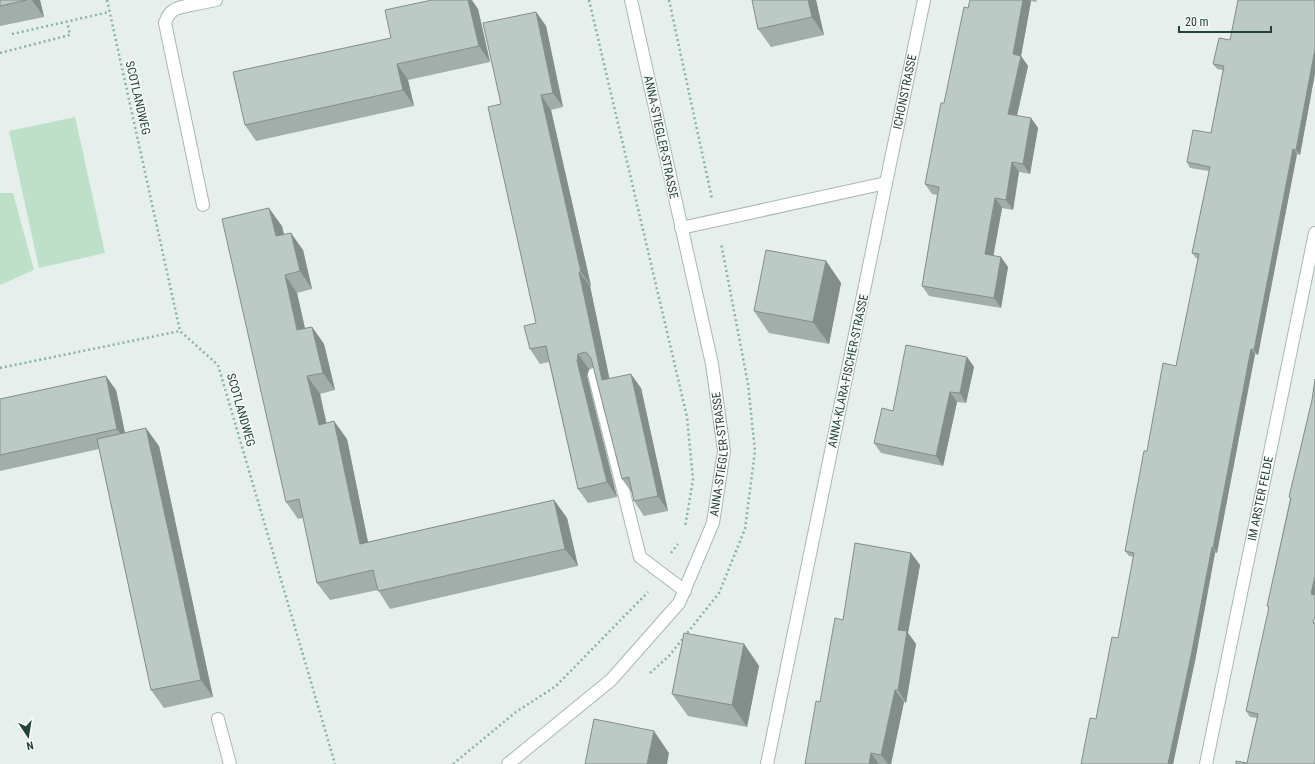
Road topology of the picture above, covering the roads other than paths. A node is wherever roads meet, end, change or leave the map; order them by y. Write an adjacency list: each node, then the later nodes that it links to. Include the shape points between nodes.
1 (216, 0): 5 (street, via 176,8 168,14 165,23)
2 (631, 0): 6 (street, ANNA-STIEGLER-STRASSE)
3 (924, 0): 4 (street, ICHONSTRASSE)
4 (886, 183): 6 (street); 13 (street, ANNA-KLARA-FISCHER-STRASSE)
5 (203, 205)
6 (681, 228): 9 (street, ANNA-STIEGLER-STRASSE, via 712,364 724,451 713,523)
7 (1315, 233): 14 (street, IM ARSTER FELDE)
8 (594, 374): 9 (street, via 640,557)
9 (684, 591): 12 (street, ANNA-STIEGLER-STRASSE, via 680,603 611,680)
10 (218, 719): 11 (street)
11 (230, 764)
12 (508, 764)
13 (767, 764)
14 (1206, 764)

